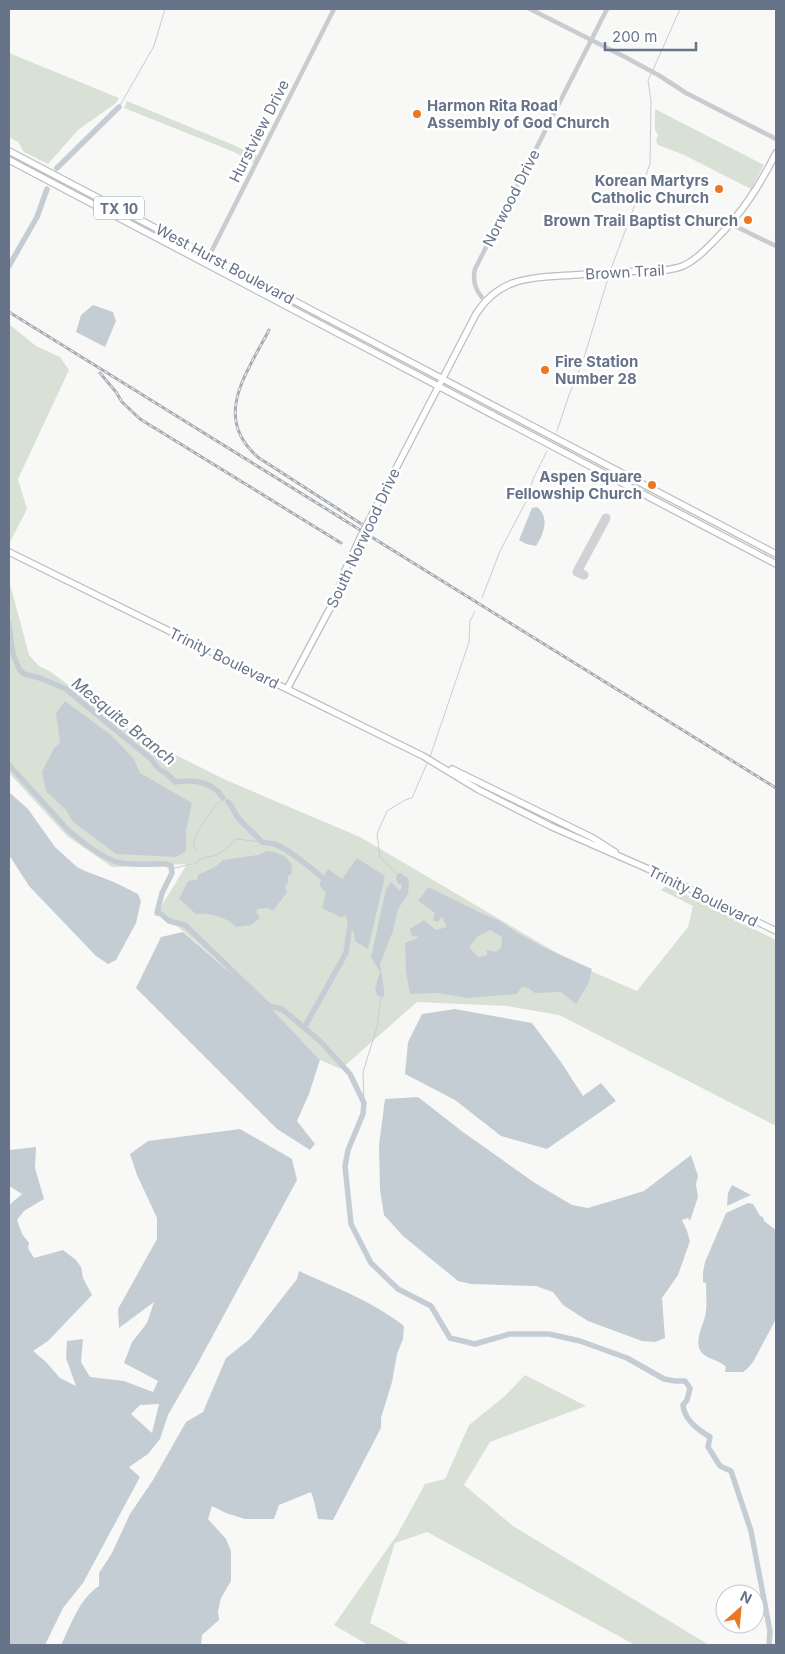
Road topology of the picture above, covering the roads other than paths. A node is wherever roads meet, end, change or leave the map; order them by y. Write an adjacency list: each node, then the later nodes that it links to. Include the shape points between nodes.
1 (334, 9): 11 (street, Hurstview Drive)
2 (530, 9): 4 (street)
3 (607, 9): 4 (street, Norwood Drive)
4 (591, 40): 5 (street); 13 (street, Norwood Drive, via 475,269 476,288)
5 (776, 140)
6 (9, 150): 11 (main road, West Hurst Boulevard / TX 10)
7 (776, 153): 9 (main road, Brown Trail, via 754,194)
8 (9, 160): 12 (main road, West Hurst Boulevard / TX 10)
9 (731, 224): 10 (street); 13 (main road, Brown Trail, via 694,260 681,267 527,278 497,290)
10 (776, 246)
11 (209, 256): 12 (street, Hurstview Drive); 14 (main road, West Hurst Boulevard / TX 10)
12 (205, 264): 15 (main road, West Hurst Boulevard / TX 10)
13 (485, 301): 14 (main road)
14 (442, 378): 15 (main road); 17 (main road, TX 10)
15 (438, 385): 18 (main road, TX 10); 19 (main road, South Norwood Drive, via 362,534 336,597)
16 (9, 552): 19 (main road, Trinity Boulevard)
17 (776, 554)
18 (776, 564)
19 (287, 690): 20 (main road, Trinity Boulevard, via 423,756 534,818)
20 (776, 930)

